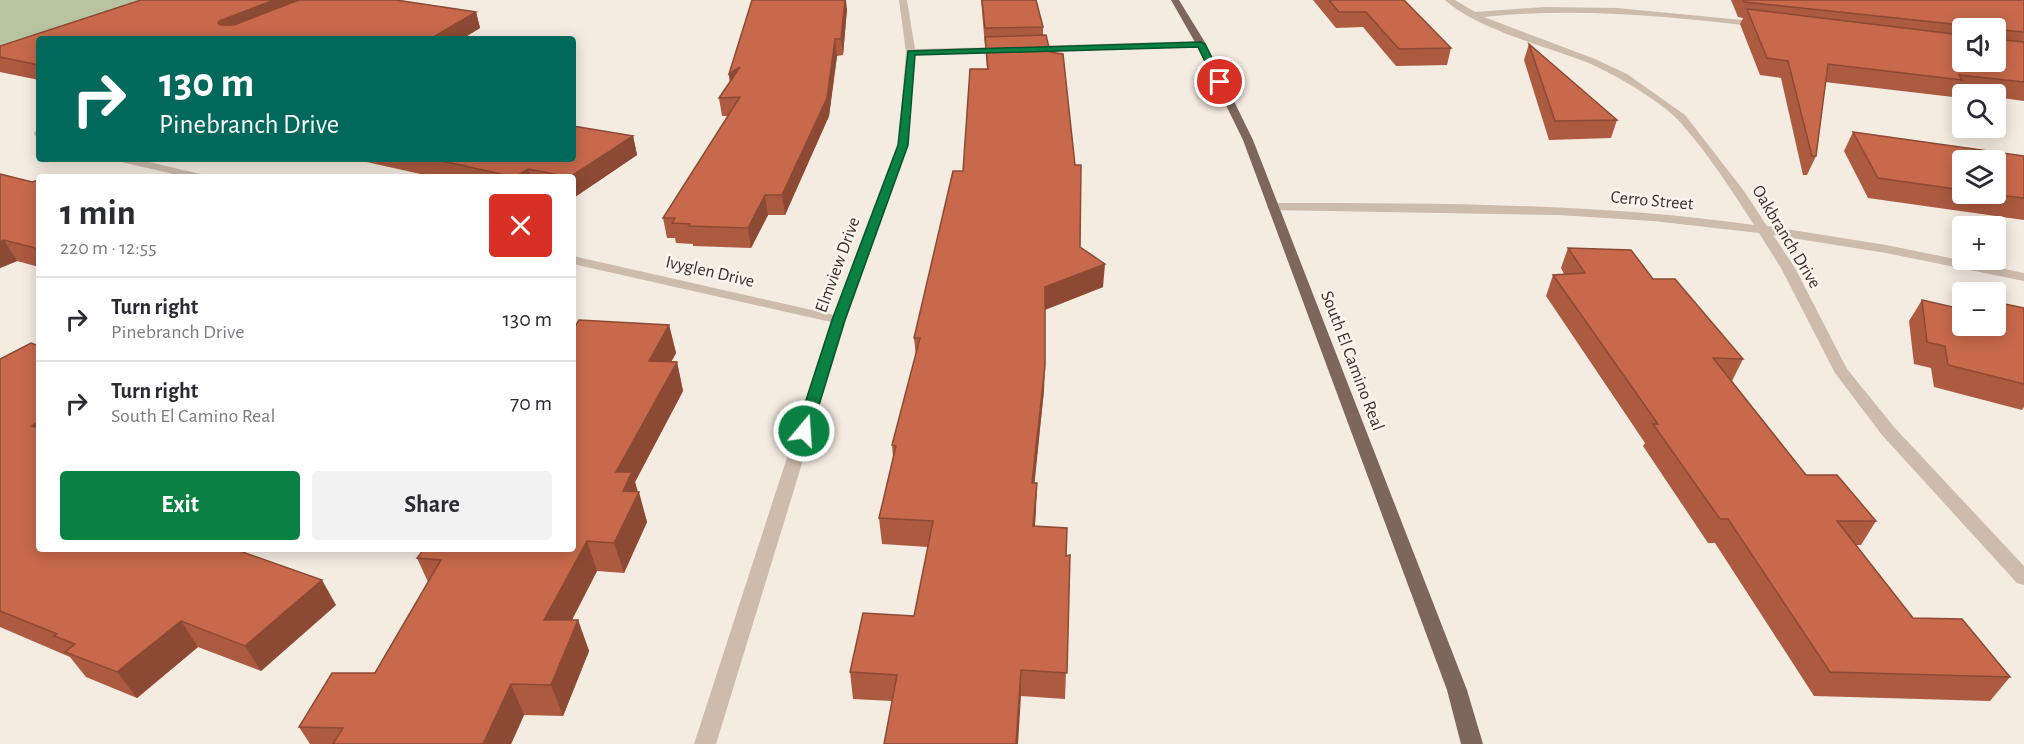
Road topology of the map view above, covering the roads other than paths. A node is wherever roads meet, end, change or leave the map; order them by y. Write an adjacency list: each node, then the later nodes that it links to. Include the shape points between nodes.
1 (903, 0): 7 (street, Elmview Drive)
2 (1175, 0): 6 (main road, South El Camino Real)
3 (1449, 0): 4 (street, Oakbranch Drive)
4 (1473, 15): 5 (street, via 1518,9 1596,9); 11 (street, Oakbranch Drive, via 1624,76 1681,117)
5 (1775, 25)
6 (1201, 44): 7 (street); 10 (main road, South El Camino Real, via 1248,140)
7 (911, 52): 14 (street, Elmview Drive, via 903,145)
8 (134, 162): 9 (street)
9 (188, 174)
10 (1273, 207): 11 (street, Cerro Street, via 1553,211); 17 (main road, South El Camino Real, via 1457,690)
11 (1764, 230): 13 (street, Cerro Street); 15 (street, Oakbranch Drive, via 1840,370 1888,431)
12 (576, 261): 14 (street, Ivyglen Drive)
13 (2024, 277)
14 (839, 320): 16 (street, Elmview Drive)
15 (2024, 578)
16 (705, 744)
17 (1472, 744)

